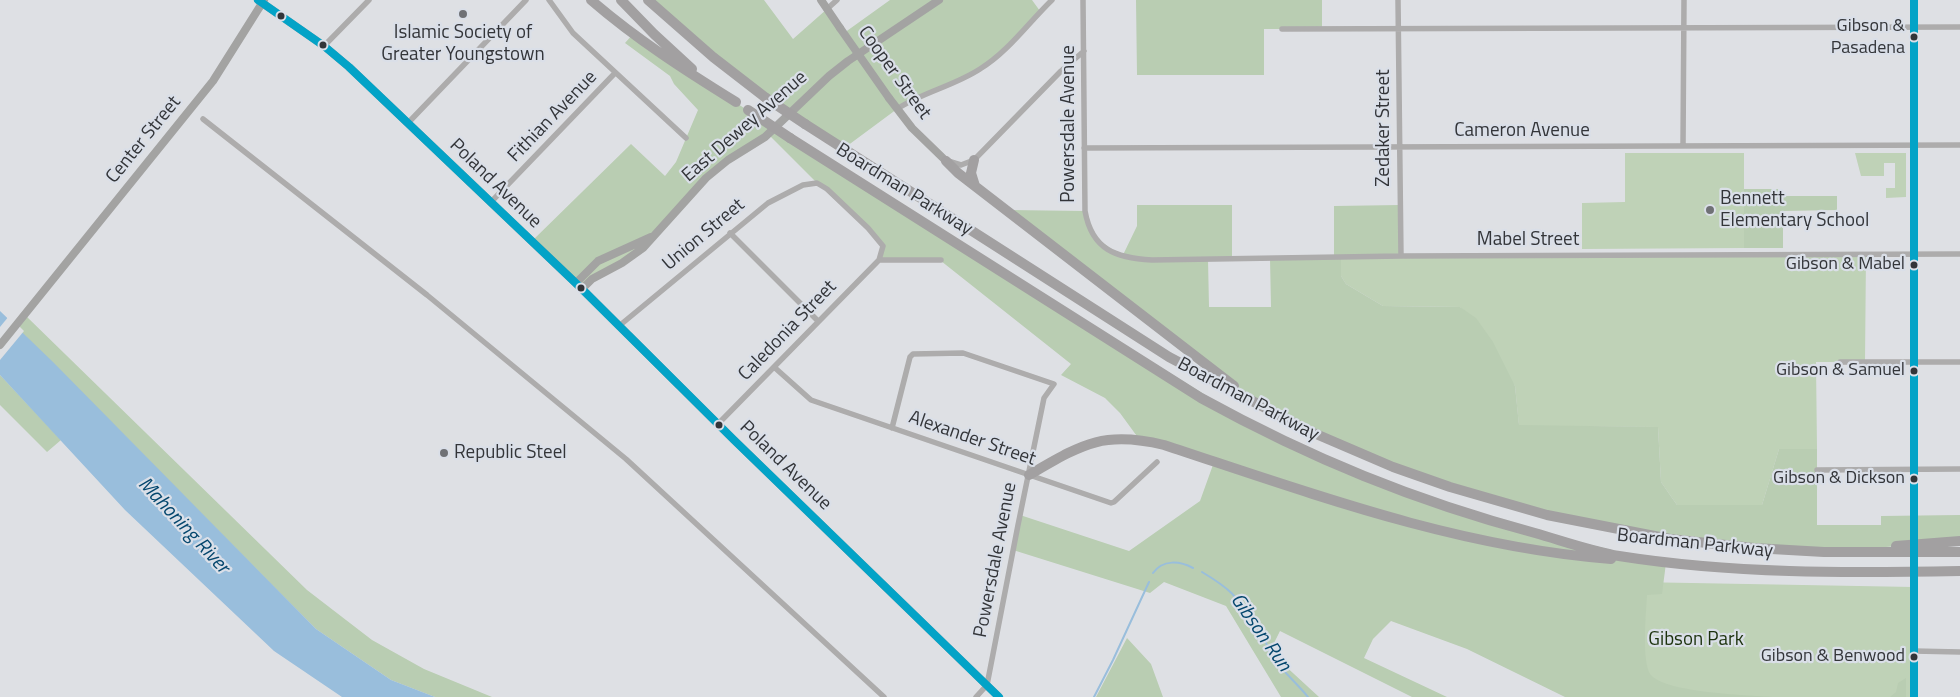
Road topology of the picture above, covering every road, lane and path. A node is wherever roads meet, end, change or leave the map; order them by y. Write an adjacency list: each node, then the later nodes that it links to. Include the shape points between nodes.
1 (369, 0): 22 (street)
2 (526, 0): 28 (street)
3 (549, 0): 24 (street, via 570,29)
4 (591, 0): 25 (highway, via 672,62)
5 (621, 0): 25 (highway, Boardman Parkway, via 681,60)
6 (648, 0): 56 (highway, Boardman Parkway, bridge, via 713,57 805,124 1169,356)
7 (821, 0): 16 (street, Cooper Street)
8 (837, 0): 16 (street)
9 (939, 0): 40 (street, East Dewey Avenue, via 848,60 765,137 716,168)
10 (1052, 0): 26 (street, via 985,66)
11 (1083, 0): 23 (street, Powersdale Avenue)
12 (1398, 0): 20 (street, Zedaker Street)
13 (1684, 0): 17 (street)
14 (1914, 0): 18 (street)
15 (261, 1): 22 (street, Poland Avenue); 51 (street, Center Street, via 213,81)
16 (827, 9): 26 (street, Cooper Street, bridge)
17 (1684, 27): 18 (street); 20 (street); 33 (street)
18 (1914, 27): 19 (street); 30 (street)
19 (1960, 27)
20 (1399, 28): 21 (street); 32 (street, Zedaker Street)
21 (1282, 29)
22 (324, 46): 28 (street, Poland Avenue)
23 (1084, 51): 34 (street, Powersdale Avenue); 35 (street)
24 (615, 73): 29 (street); 38 (street, Fithian Avenue)
25 (736, 102): 67 (highway, Boardman Parkway, bridge, via 1176,383 1270,435 1367,479 1438,505 1617,555)
26 (897, 109): 36 (street, Cooper Street)
27 (203, 119): 74 (street, via 364,245 626,459)
28 (408, 123): 38 (street, Poland Avenue)
29 (686, 138)
30 (1914, 145): 31 (street, Cameron Avenue); 33 (street, Cameron Avenue); 42 (street)
31 (1960, 145)
32 (1399, 146): 33 (street, Cameron Avenue); 34 (street, Cameron Avenue); 44 (street, Zedaker Street)
33 (1683, 146)
34 (1084, 148): 41 (street, Powersdale Avenue, via 1085,211 1088,226)
35 (974, 160): 36 (street, via 961,165); 37 (highway, via 972,174)
36 (946, 161): 37 (highway)
37 (975, 186): 56 (highway, via 1228,382)
38 (491, 202): 47 (street, Poland Avenue)
39 (730, 233): 45 (street, Union Street, via 771,200 817,183 881,242 884,250); 49 (street); 50 (street, Union Street)
40 (655, 235): 47 (street, via 598,261); 48 (street, East Dewey Avenue, via 637,253 592,279)
41 (1100, 244): 44 (street, Mabel Street, via 1122,257 1136,259)
42 (1914, 254): 43 (street, Mabel Street); 44 (street, Mabel Street); 53 (street)
43 (1960, 254)
44 (1401, 256)
45 (879, 260): 46 (street); 49 (street, Caledonia Street)
46 (941, 260)
47 (576, 283): 48 (street, Poland Avenue)
48 (582, 289): 50 (street, Poland Avenue)
49 (818, 321): 55 (street, Caledonia Street)
50 (619, 326): 57 (street, Poland Avenue)
51 (0, 345)
52 (1840, 362): 53 (street)
53 (1914, 362): 54 (street); 60 (street)
54 (1960, 362)
55 (774, 367): 57 (street, Caledonia Street); 58 (street, Alexander Street, via 811,400)
56 (1272, 412): 65 (highway, Boardman Parkway, via 1393,467 1547,515 1700,543)
57 (718, 424): 73 (street, Poland Avenue)
58 (892, 428): 63 (street, Alexander Street); 63 (street, Powersdale Avenue, via 910,357 913,354 963,353 1054,384 1044,398)
59 (1157, 462): 63 (street, Alexander Street, via 1113,503)
60 (1914, 469): 61 (street); 62 (street); 71 (street, bridge)
61 (1960, 469)
62 (1817, 470)
63 (1028, 474): 67 (highway, via 1086,445 1113,438 1139,439 1347,504 1474,539 1543,552); 73 (street, Powersdale Avenue)
64 (1960, 541): 65 (highway)
65 (1824, 552): 66 (highway, Boardman Parkway)
66 (1960, 552)
67 (1675, 564): 69 (highway, Boardman Parkway, via 1790,572)
68 (1960, 571): 69 (highway, Boardman Parkway)
69 (1899, 572): 70 (highway)
70 (1960, 578)
71 (1914, 651): 72 (street); 77 (street)
72 (1960, 652)
73 (987, 685): 75 (street); 76 (street, Poland Avenue)
74 (884, 697)
75 (976, 697)
76 (999, 697)
77 (1914, 697)

